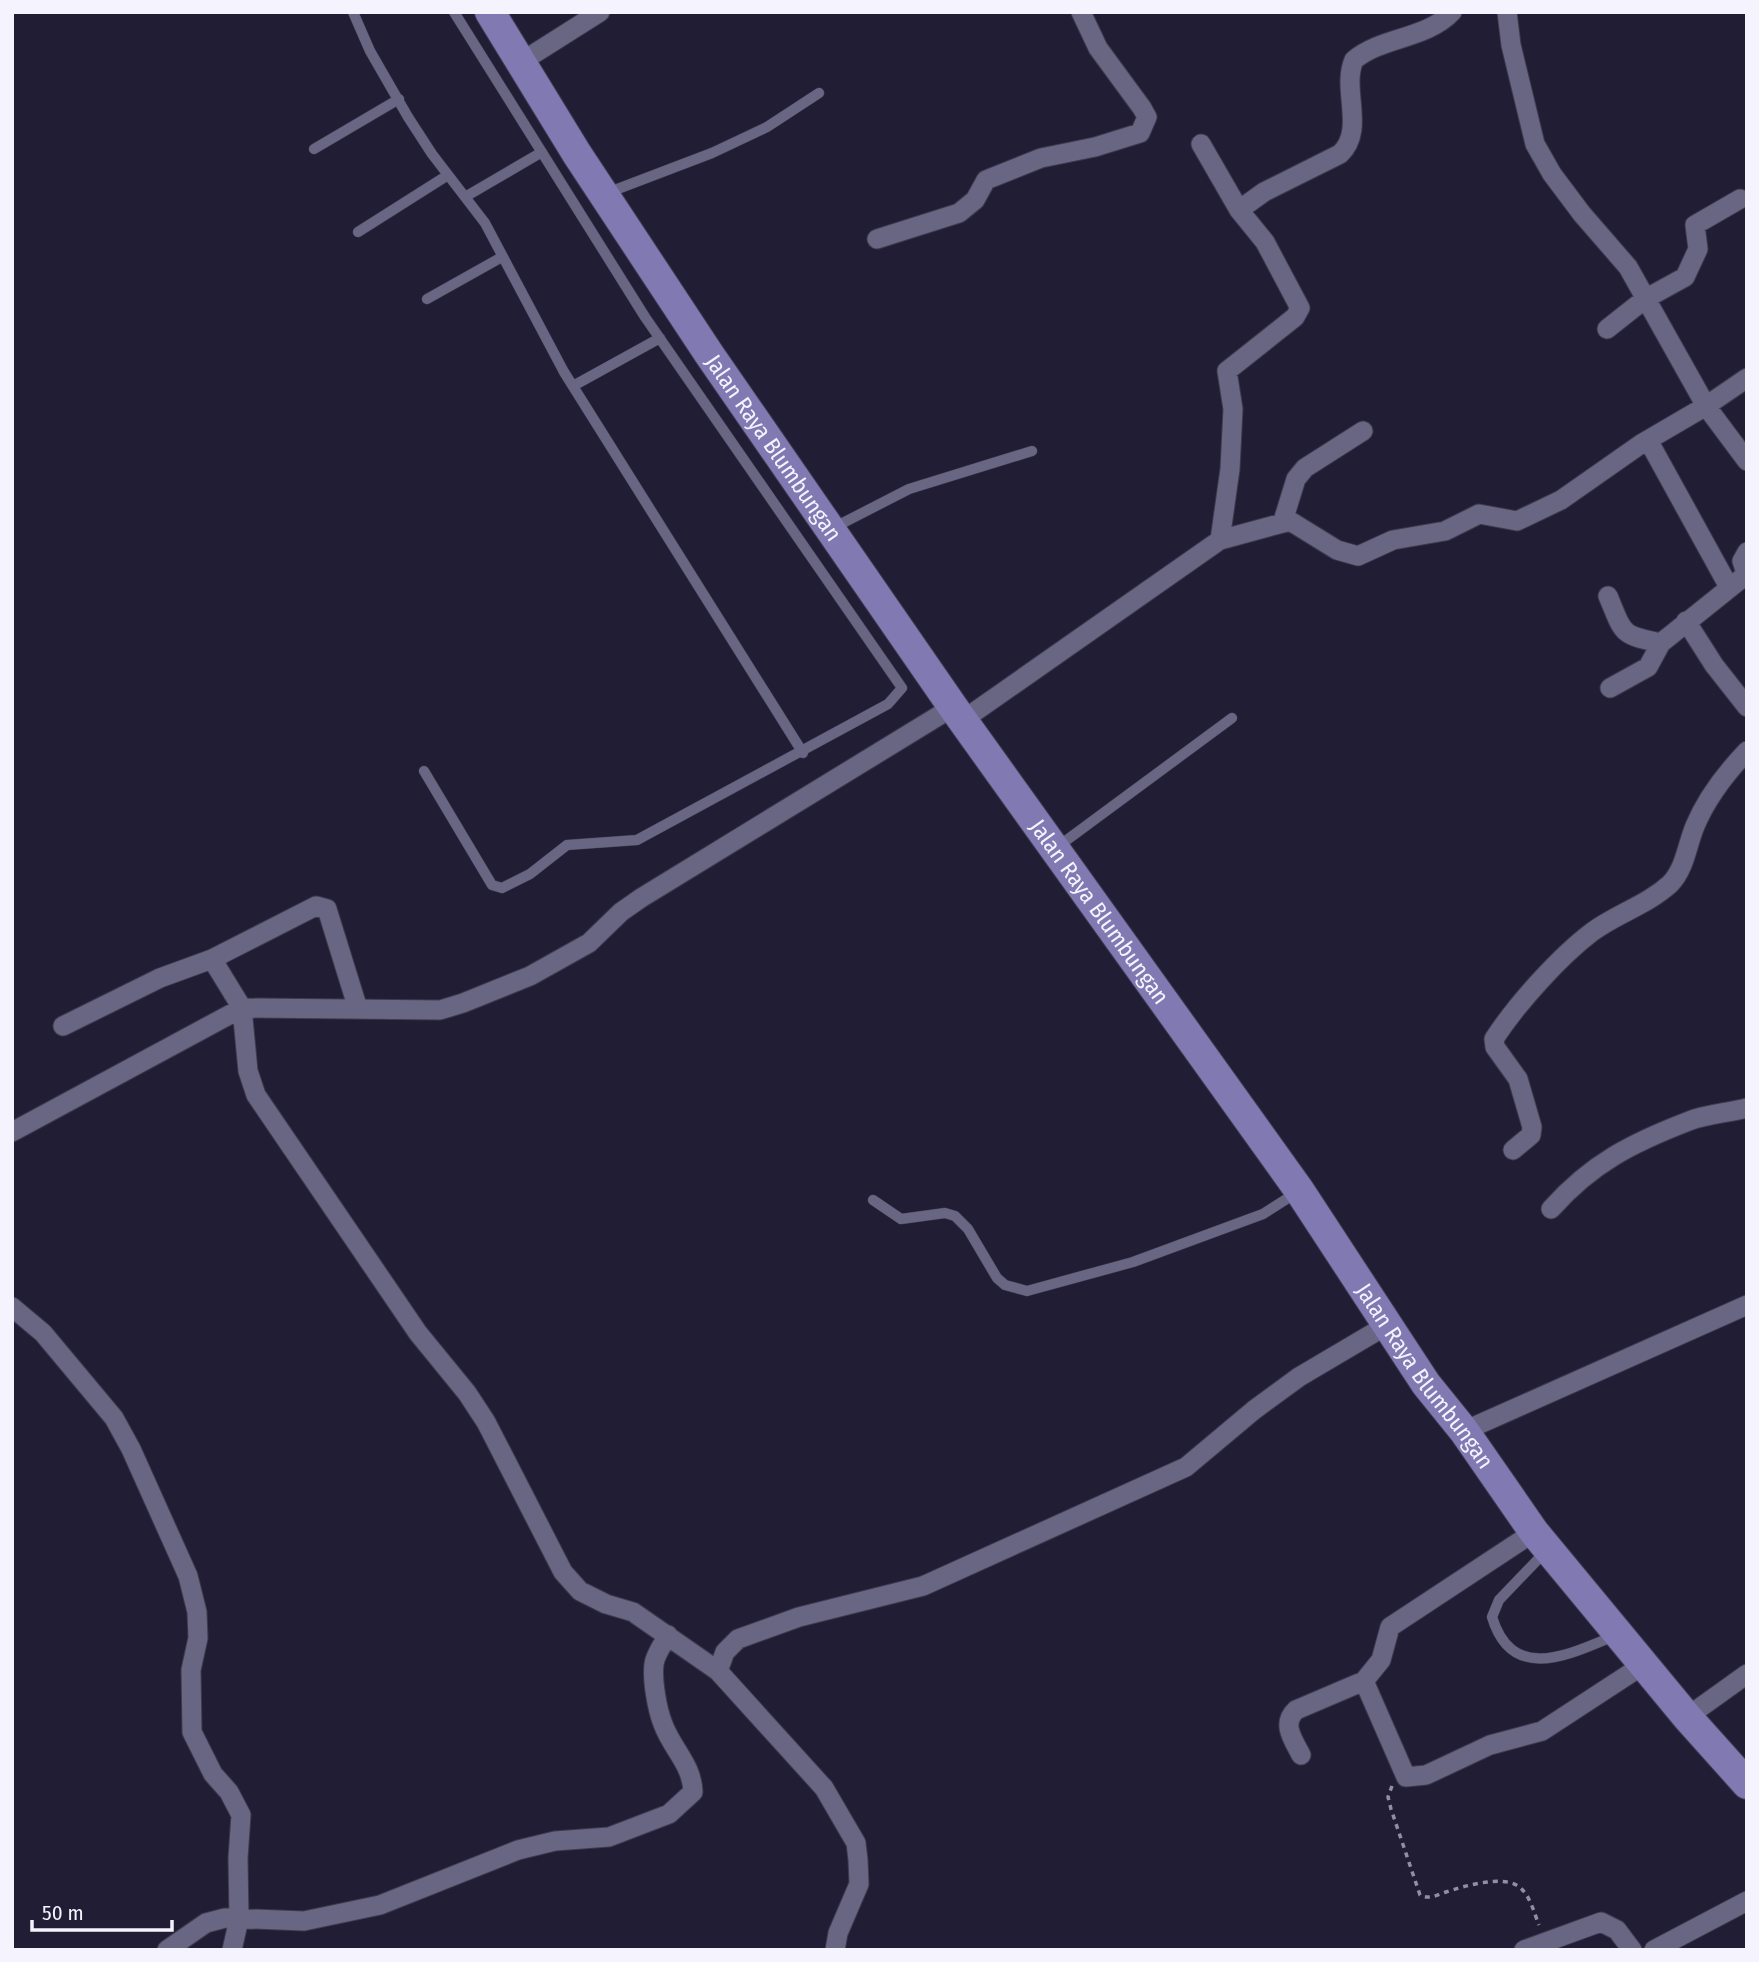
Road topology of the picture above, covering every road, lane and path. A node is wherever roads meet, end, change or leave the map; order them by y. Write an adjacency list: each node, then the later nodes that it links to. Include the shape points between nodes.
1 (353, 12): 10 (lane)
2 (454, 12): 13 (lane)
3 (490, 12): 8 (main road, Jalan Raya Blumbungan)
4 (600, 12): 8 (street)
5 (1081, 12): 20 (street, via 1098,48 1147,117 1140,134 1041,158 986,180 975,200 959,213)
6 (1452, 12): 18 (street, via 1430,29 1379,45 1354,60 1348,147)
7 (1507, 12): 23 (street, via 1535,144 1582,214 1615,249)
8 (521, 62): 15 (main road, Jalan Raya Blumbungan)
9 (818, 93): 15 (lane, via 767,127)
10 (399, 99): 12 (lane); 14 (lane)
11 (1201, 144): 18 (street)
12 (314, 149)
13 (542, 152): 16 (lane); 25 (lane)
14 (448, 175): 16 (lane); 19 (lane)
15 (604, 195): 34 (main road, Jalan Raya Blumbungan)
16 (465, 197): 21 (lane)
17 (1740, 199): 23 (street, via 1698,222 1698,249 1685,277)
18 (1239, 210): 35 (street, via 1265,242 1300,308 1295,317 1227,371 1233,409)
19 (358, 232)
20 (877, 239)
21 (502, 257): 22 (lane); 27 (lane)
22 (427, 299)
23 (1645, 299): 24 (street); 28 (street)
24 (1607, 329)
25 (660, 338): 27 (lane); 46 (lane, via 902,688 888,704)
26 (1747, 378): 28 (street)
27 (573, 386): 46 (lane)
28 (1706, 406): 30 (street); 32 (street)
29 (1363, 431): 33 (street, via 1296,478)
30 (1648, 440): 33 (street, via 1561,500 1517,521 1479,514 1456,527 1393,540 1358,556); 37 (street)
31 (1032, 451): 34 (lane, via 909,489)
32 (1747, 461)
33 (1283, 521): 35 (street)
34 (830, 530): 43 (main road, Jalan Raya Blumbungan)
35 (1220, 540): 43 (street)
36 (1747, 552): 37 (street, via 1742,561 1746,573)
37 (1729, 587): 39 (street)
38 (1608, 596): 40 (street, via 1623,632)
39 (1686, 621): 40 (street); 42 (street)
40 (1661, 643): 41 (street, via 1648,667)
41 (1610, 688)
42 (1747, 707)
43 (958, 714): 48 (main road, Jalan Raya Blumbungan); 51 (street, via 641,898 589,943 530,976 440,1010)
44 (1232, 718): 48 (lane)
45 (1747, 751): 55 (street, via 1715,790 1695,825 1672,883 1592,932 1535,988 1494,1039 1494,1047 1517,1079 1532,1127 1531,1135)
46 (803, 753): 47 (lane, via 638,840 567,845 530,874 502,888 492,886)
47 (424, 771)
48 (1055, 848): 56 (main road, Jalan Raya Blumbungan)
49 (212, 959): 50 (street); 51 (street, via 316,906 327,909); 52 (street, via 160,978)
50 (242, 1008): 51 (street); 54 (street); 65 (street, via 248,1071 256,1095 418,1333 486,1422 563,1572 580,1591 633,1612)
51 (358, 1009)
52 (63, 1026)
53 (1747, 1108): 58 (street, via 1690,1120 1608,1157)
54 (12, 1132)
55 (1513, 1150)
56 (1299, 1191): 57 (lane, via 1263,1214 1159,1253 1027,1291 997,1278 955,1216 945,1213 901,1219); 61 (main road, Jalan Raya Blumbungan)
57 (873, 1200)
58 (1551, 1209)
59 (1747, 1305): 62 (street)
60 (12, 1307): 75 (street, via 43,1333 114,1418 188,1576 198,1638 191,1670 192,1732 213,1774 242,1815 237,1858)
61 (1387, 1325): 62 (main road, Jalan Raya Blumbungan); 67 (street, via 1299,1377 1186,1467 923,1586 799,1617 738,1639 725,1652)
62 (1464, 1431): 63 (main road, Jalan Raya Blumbungan)
63 (1541, 1541): 64 (main road, Jalan Raya Blumbungan); 64 (lane, via 1499,1600 1492,1618 1503,1643 1524,1657 1539,1658 1568,1655); 69 (street, via 1398,1619 1390,1627 1381,1660)
64 (1618, 1634): 66 (main road, Jalan Raya Blumbungan)
65 (668, 1635): 67 (street); 75 (street, via 654,1663 662,1723 693,1779 693,1792 669,1814 609,1837 555,1841 518,1850 380,1905 304,1921)
66 (1643, 1665): 70 (main road, Jalan Raya Blumbungan); 73 (street, via 1542,1731 1490,1745 1426,1775)
67 (718, 1671): 79 (street, via 824,1788 856,1843 859,1884)
68 (1747, 1674): 70 (street)
69 (1364, 1681): 71 (street, via 1289,1717 1288,1727); 73 (street)
70 (1687, 1717): 72 (main road, Jalan Raya Blumbungan)
71 (1301, 1755)
72 (1743, 1772)
73 (1406, 1777): 76 (path, via 1395,1783 1388,1797 1420,1895 1430,1898 1456,1889 1508,1882 1528,1898)
74 (1747, 1901): 82 (street)
75 (239, 1919): 77 (street, via 206,1923); 78 (street)
76 (1546, 1940): 80 (street); 81 (street, via 1601,1922 1617,1930)
77 (167, 1950)
78 (232, 1950)
79 (835, 1950)
80 (1524, 1950)
81 (1632, 1950)
82 (1654, 1950)

